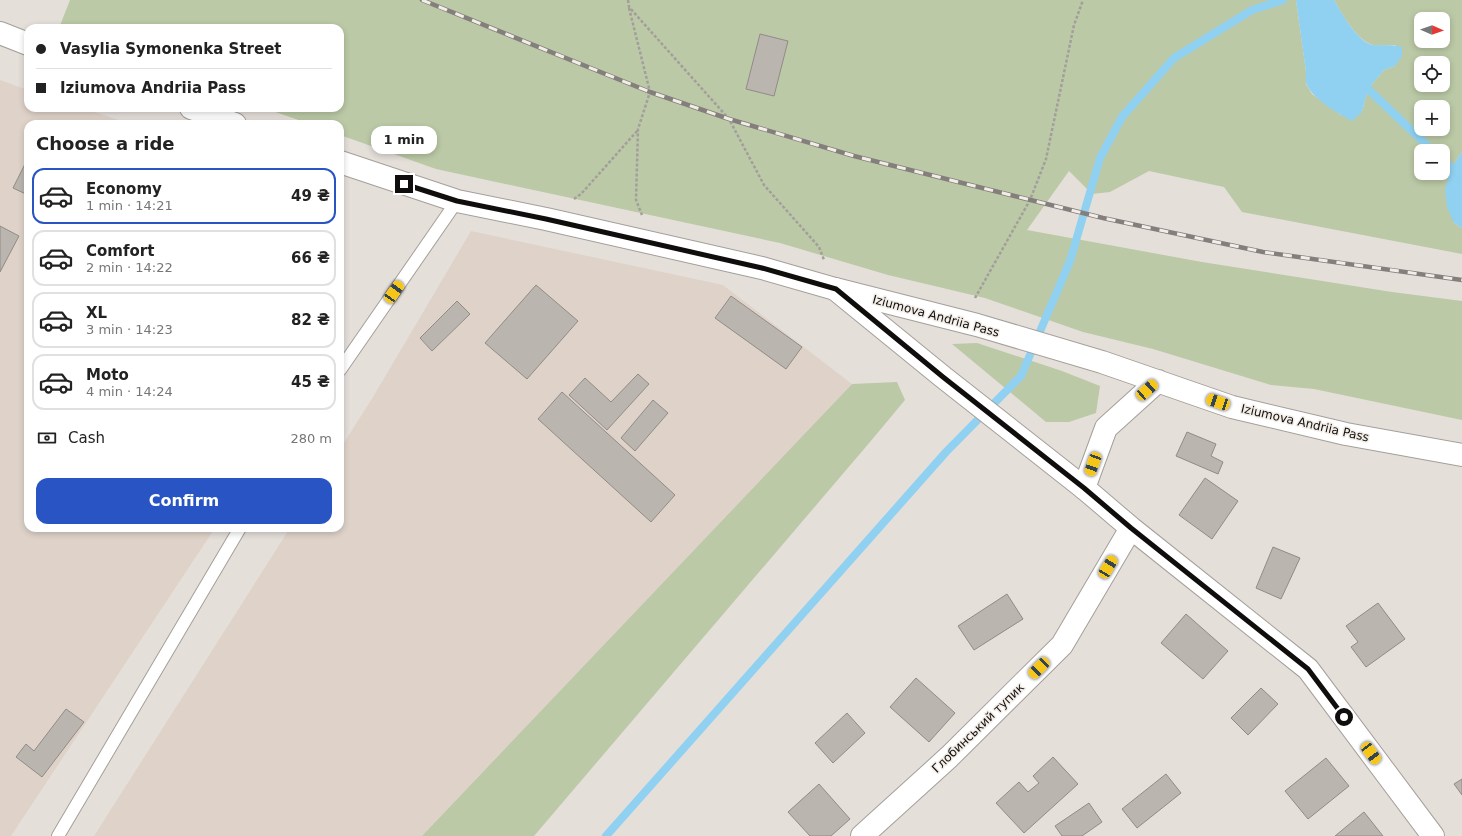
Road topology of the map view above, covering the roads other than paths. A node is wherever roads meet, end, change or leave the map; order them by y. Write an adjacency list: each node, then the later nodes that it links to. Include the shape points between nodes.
1 (0, 33): 2 (street)
2 (24, 42)
3 (202, 112): 4 (street)
4 (224, 120)
5 (344, 163): 6 (street, Iziumova Andriia Pass)
6 (457, 201): 7 (street, Iziumova Andriia Pass, via 762,268); 8 (lane)
7 (836, 289): 9 (street, Iziumova Andriia Pass, via 969,323); 11 (street)
8 (344, 364)
9 (1158, 381): 10 (street, Iziumova Andriia Pass, via 1232,407 1338,432); 11 (street, via 1106,428)
10 (1462, 454)
11 (1084, 488): 12 (street)
12 (1131, 528): 15 (street, Глобинський тупик, via 1062,645 949,757); 16 (street, via 1308,669)
13 (238, 532): 14 (lane)
14 (58, 836)
15 (862, 836)
16 (1433, 836)

